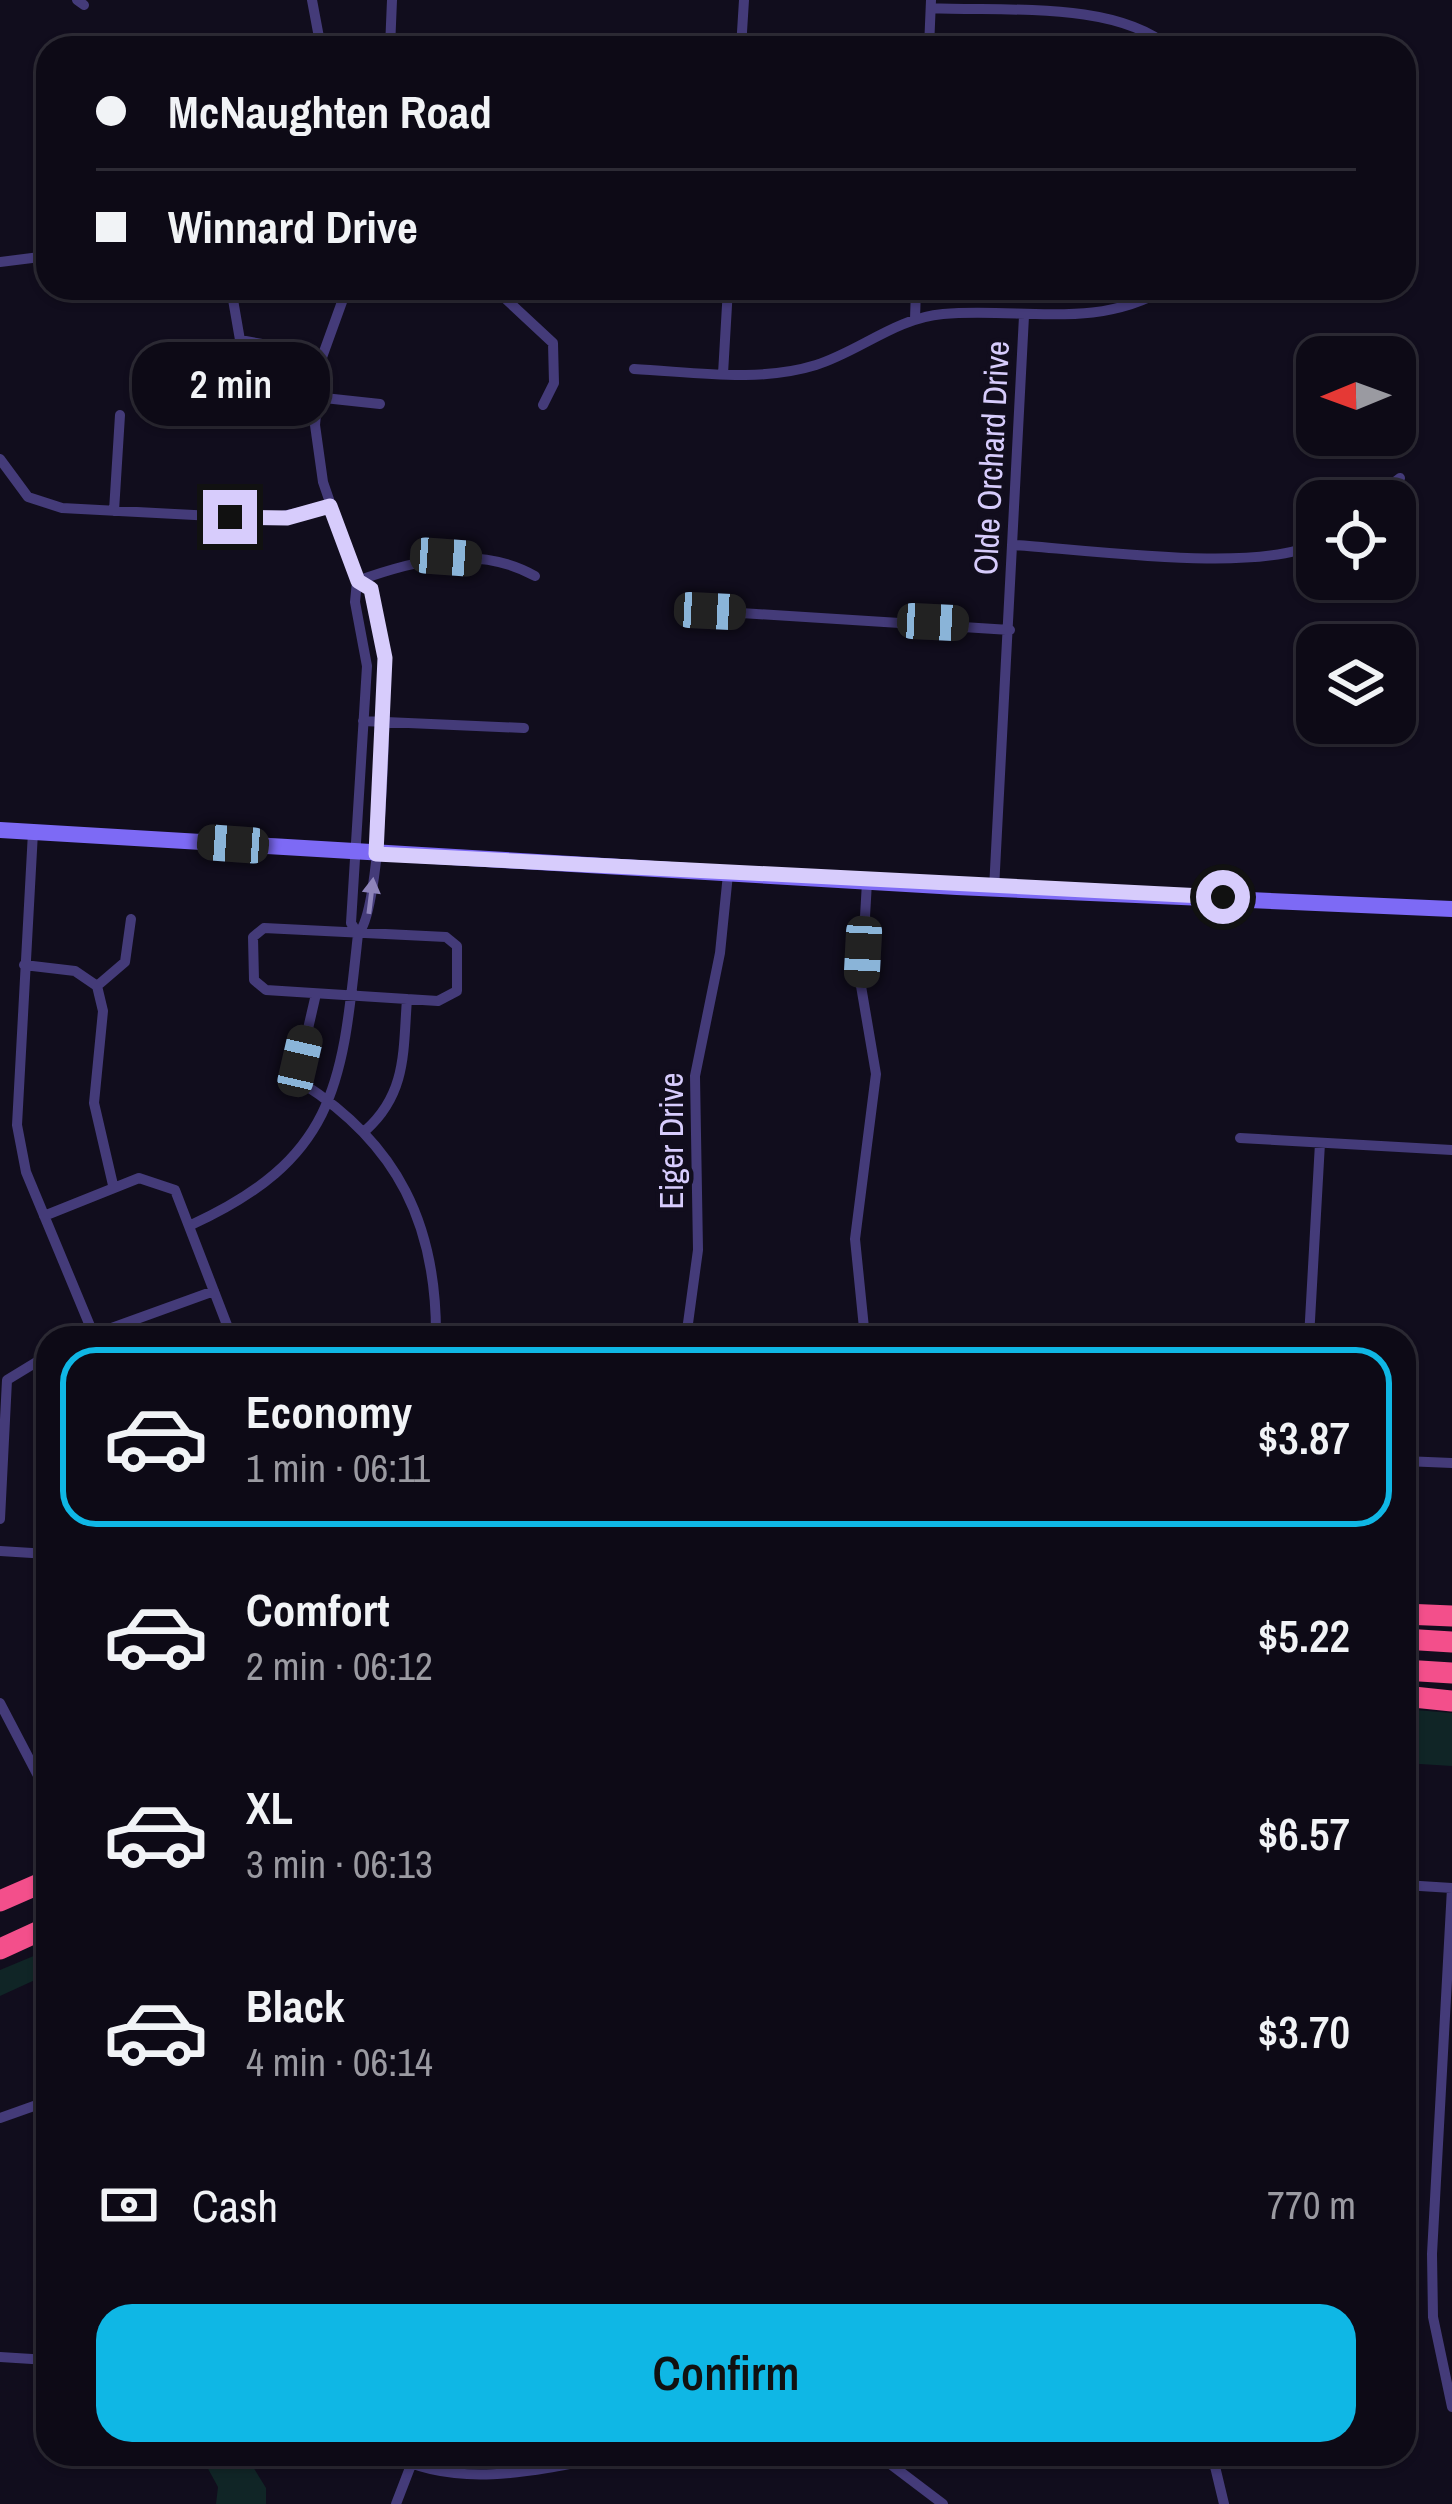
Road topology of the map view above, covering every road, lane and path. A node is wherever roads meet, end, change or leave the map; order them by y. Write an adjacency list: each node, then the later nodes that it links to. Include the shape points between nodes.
1 (312, 0): 5 (street)
2 (392, 0): 6 (street)
3 (744, 0): 7 (street)
4 (931, 4): 8 (street); 9 (street, via 1112,19)
5 (319, 36)
6 (390, 36)
7 (742, 36)
8 (930, 36)
9 (1154, 36)
10 (36, 258): 11 (street)
11 (0, 262)
12 (233, 300): 20 (street, via 240,340)
13 (339, 300): 23 (street)
14 (512, 300): 25 (street, via 554,343 554,383)
15 (727, 300): 22 (street)
16 (916, 300): 19 (street)
17 (1136, 300): 18 (street, via 1108,311)
18 (1024, 316): 19 (street); 32 (street, Olde Orchard Drive)
19 (915, 319): 22 (street, via 818,364)
20 (285, 348)
21 (634, 369): 22 (street)
22 (723, 374)
23 (315, 397): 24 (street); 30 (street, via 316,452)
24 (380, 404)
25 (543, 405)
26 (120, 415): 31 (street)
27 (0, 459): 31 (street, via 15,484 44,504)
28 (1400, 478): 29 (street)
29 (1397, 480)
30 (330, 506): 31 (street, via 268,519); 35 (street)
31 (114, 511)
32 (1014, 545): 33 (street, via 1253,558); 37 (street, Olde Orchard Drive)
33 (1296, 553)
34 (536, 575): 35 (street, via 446,557)
35 (358, 581): 38 (street); 39 (street, via 371,589 385,658)
36 (710, 611): 37 (street)
37 (1010, 630): 46 (street, Olde Orchard Drive)
38 (363, 721): 39 (street); 43 (street)
39 (383, 722): 40 (street); 43 (street)
40 (524, 728)
41 (0, 830): 42 (street)
42 (33, 832): 43 (street); 50 (street)
43 (367, 853): 44 (street); 49 (street, via 351,922); 49 (street, one-way to 43, via 368,924)
44 (728, 874): 45 (street); 68 (street, Eiger Drive, via 695,1076 698,1250)
45 (867, 882): 46 (street); 69 (street, via 861,986 877,1074 855,1240)
46 (994, 889): 47 (street)
47 (1452, 909)
48 (131, 919): 51 (street, via 125,962)
49 (358, 934): 52 (street, via 264,928 253,938 259,987); 53 (street); 54 (street, via 453,940 457,991 446,1000)
50 (24, 965): 51 (street, via 75,971); 61 (street, via 16,1125)
51 (97, 986): 60 (street, via 103,1011 94,1103)
52 (316, 994): 53 (street); 55 (street, via 298,1072)
53 (351, 994): 54 (street); 55 (street)
54 (406, 999): 56 (street, via 400,1085)
55 (332, 1102): 56 (street); 62 (street, via 266,1185)
56 (366, 1130): 67 (street, via 418,1215)
57 (1240, 1138): 58 (street)
58 (1320, 1143): 59 (street); 70 (street)
59 (1452, 1150)
60 (113, 1185): 61 (street); 62 (street, via 139,1178 166,1184)
61 (44, 1216): 64 (street)
62 (190, 1225): 63 (street)
63 (214, 1291): 65 (street); 66 (street)
64 (87, 1326)
65 (120, 1326)
66 (227, 1326)
67 (435, 1326)
68 (688, 1326)
69 (864, 1326)
70 (1310, 1326)
71 (36, 1362): 74 (street, via 8,1380)
72 (1416, 1462): 73 (street)
73 (1452, 1463)
74 (0, 1519)
75 (0, 1551): 76 (street)
76 (36, 1553)
77 (1416, 1614): 78 (highway)
78 (1452, 1616)
79 (1416, 1640): 80 (highway)
80 (1452, 1642)
81 (1416, 1671): 82 (highway)
82 (1452, 1673)
83 (1416, 1697): 84 (highway)
84 (1452, 1701)
85 (0, 1703): 86 (street)
86 (36, 1771)
87 (36, 1885): 90 (highway)
88 (1416, 1886): 89 (street)
89 (1452, 1888): 97 (street, via 1432,2254 1433,2317)
90 (0, 1901)
91 (36, 1933): 92 (highway)
92 (0, 1949)
93 (36, 2105): 94 (street)
94 (0, 2118)
95 (0, 2357): 96 (street)
96 (36, 2359)
97 (1452, 2407)
98 (411, 2466): 103 (street)
99 (423, 2466): 100 (street, via 508,2473)
100 (549, 2466)
101 (893, 2466): 104 (street)
102 (1215, 2466): 105 (street)
103 (396, 2504)
104 (943, 2504)
105 (1224, 2504)

